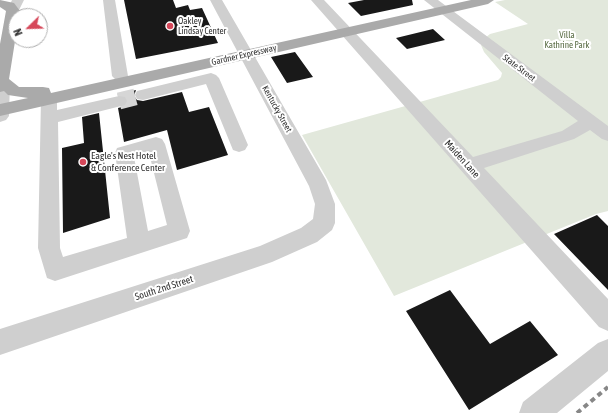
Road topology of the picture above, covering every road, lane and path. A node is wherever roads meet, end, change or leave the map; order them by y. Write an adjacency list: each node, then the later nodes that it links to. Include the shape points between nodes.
1 (109, 0): 12 (street)
2 (216, 0): 10 (street, Kentucky Street)
3 (461, 0): 7 (main road, Gardner Expressway)
4 (488, 0): 7 (main road, Gardner Expressway)
5 (323, 2): 8 (street, Maiden Lane)
6 (8, 3): 9 (main road)
7 (437, 5): 8 (main road, Gardner Expressway); 18 (street, State Street)
8 (344, 29): 10 (main road, Gardner Expressway); 21 (street, Maiden Lane)
9 (4, 45): 13 (main road)
10 (245, 52): 11 (main road, Gardner Expressway); 12 (main road, Gardner Expressway); 22 (street, Kentucky Street, via 318,186 325,204)
11 (208, 71): 14 (street); 16 (main road, Gardner Expressway); 20 (street)
12 (120, 76): 13 (main road, Gardner Expressway, via 31,94 14,92)
13 (1, 84): 17 (street)
14 (143, 95)
15 (119, 101): 16 (street)
16 (49, 108): 17 (main road, Gardner Expressway); 23 (street, via 49,248 55,270)
17 (0, 112)
18 (591, 122): 19 (street, State Street); 21 (street, via 568,135)
19 (608, 135)
20 (239, 145)
21 (468, 166): 24 (street, Maiden Lane)
22 (324, 223): 25 (street, South 2nd Street, via 309,235 264,255)
23 (139, 244)
24 (608, 318)
25 (0, 342)
26 (608, 353): 27 (street)
27 (534, 413)

